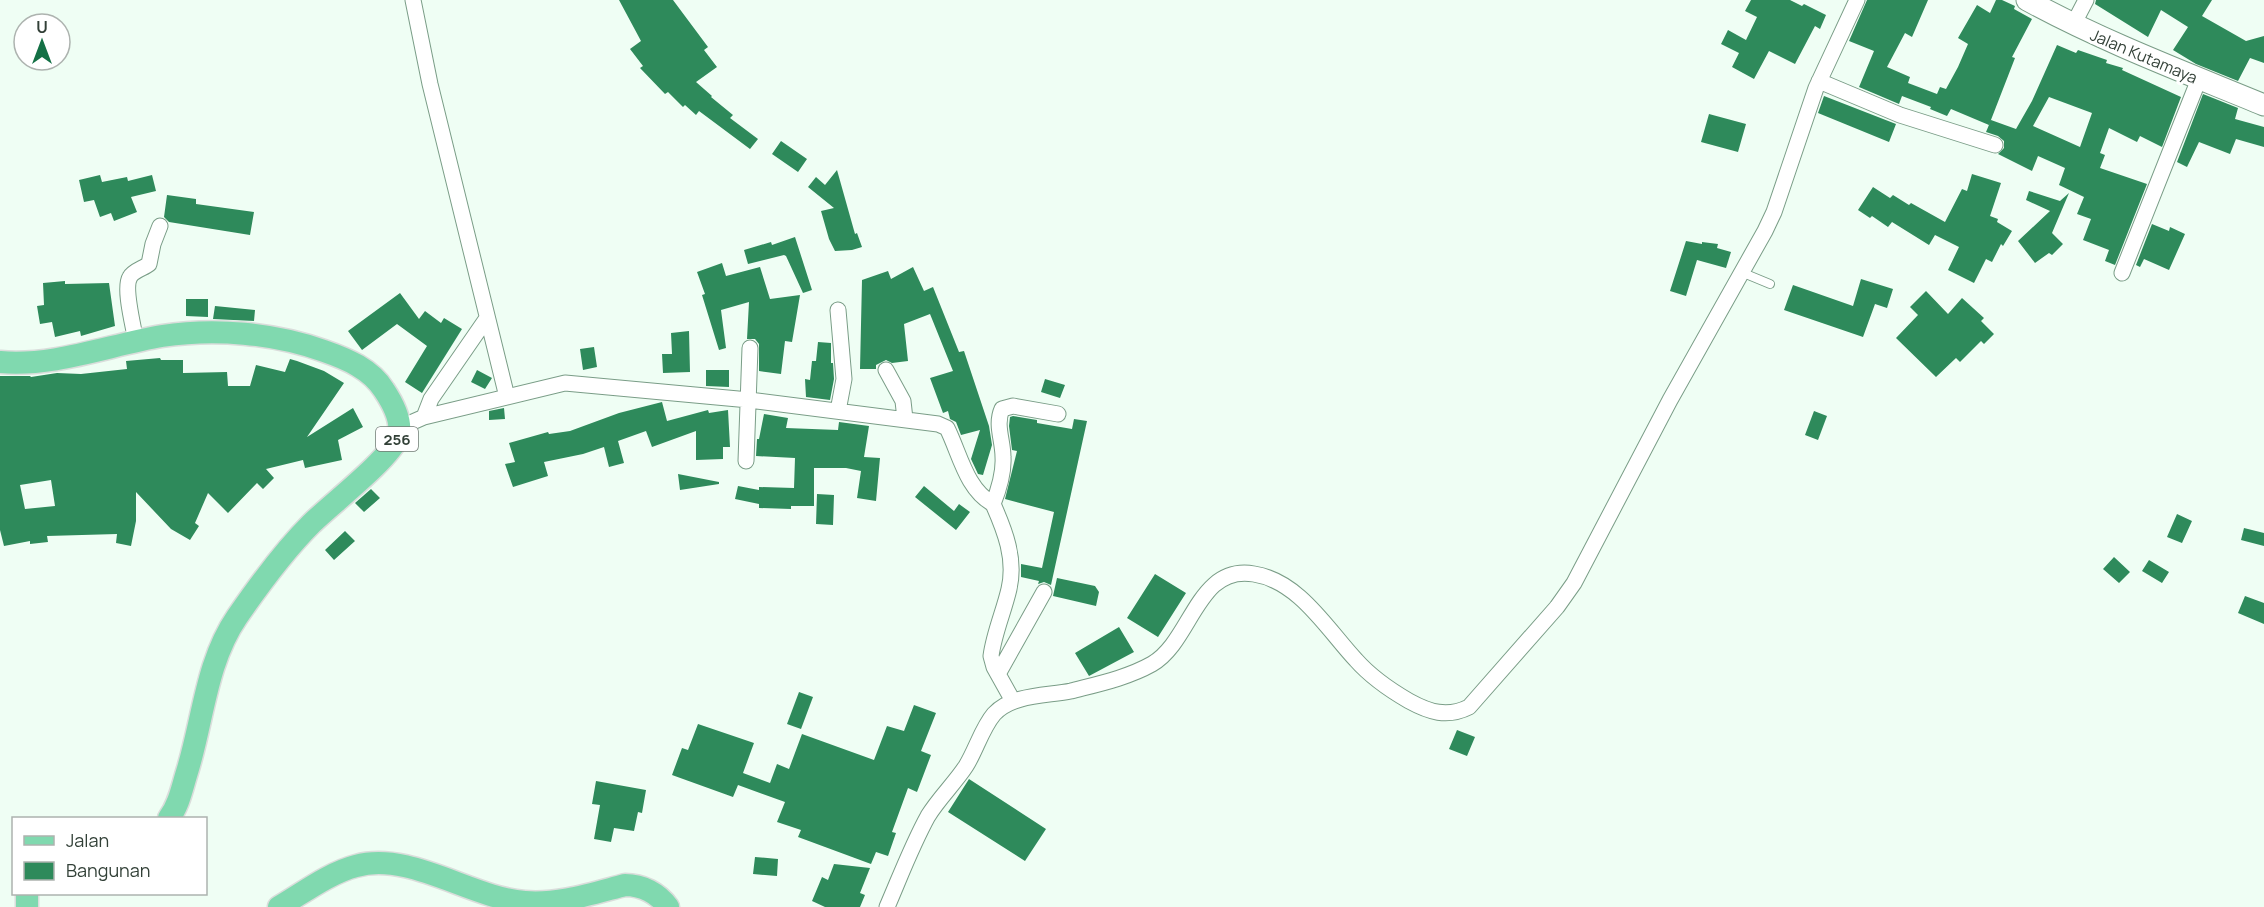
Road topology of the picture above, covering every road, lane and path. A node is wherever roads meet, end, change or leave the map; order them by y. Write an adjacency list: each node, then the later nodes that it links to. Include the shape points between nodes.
1 (413, 0): 15 (street)
2 (1857, 0): 7 (street)
3 (2027, 0): 5 (main road, Jalan Kutamaya)
4 (2086, 0): 5 (street)
5 (2073, 25): 6 (main road, Jalan Kutamaya)
6 (2199, 79): 8 (main road, Jalan Kutamaya); 12 (street)
7 (1819, 81): 9 (street, via 1900,114); 11 (street, via 1774,212)
8 (2264, 105)
9 (1995, 144)
10 (160, 226): 16 (street, via 149,264 129,279)
11 (1741, 272): 13 (lane); 31 (street, via 1574,583 1469,707 1452,713 1430,711 1388,689 1357,661 1303,600 1275,581 1251,573 1235,573 1217,581 1170,649 1155,662 1126,676)
12 (2122, 273)
13 (1770, 284)
14 (838, 310): 22 (street, via 844,379)
15 (487, 318): 20 (street); 24 (street, via 431,399)
16 (136, 342): 18 (main road, 256, via 27,362); 26 (main road, 256, via 226,333 312,347 372,374 391,401)
17 (750, 348): 21 (street)
18 (0, 362)
19 (886, 370): 25 (street, via 903,401)
20 (507, 397): 21 (street, via 565,382); 24 (street)
21 (749, 400): 22 (street); 27 (street)
22 (838, 411): 25 (street)
23 (1058, 414): 28 (street, via 1012,406 1002,409 999,428 1004,465)
24 (424, 417): 26 (street)
25 (905, 419): 28 (street, via 946,428 974,488)
26 (399, 428): 32 (main road, 256, via 394,443 373,468 306,530 229,629 212,671 195,745)
27 (746, 461)
28 (993, 504): 30 (street, via 1011,554 1012,568 991,656)
29 (1044, 592): 30 (street)
30 (998, 674): 31 (street)
31 (1013, 701): 35 (street, via 995,713 965,767 927,819)
32 (170, 817)
33 (279, 907): 34 (main road, via 339,872 375,863 407,867 501,899 549,901 635,885 656,894)
34 (668, 907)
35 (886, 907)

